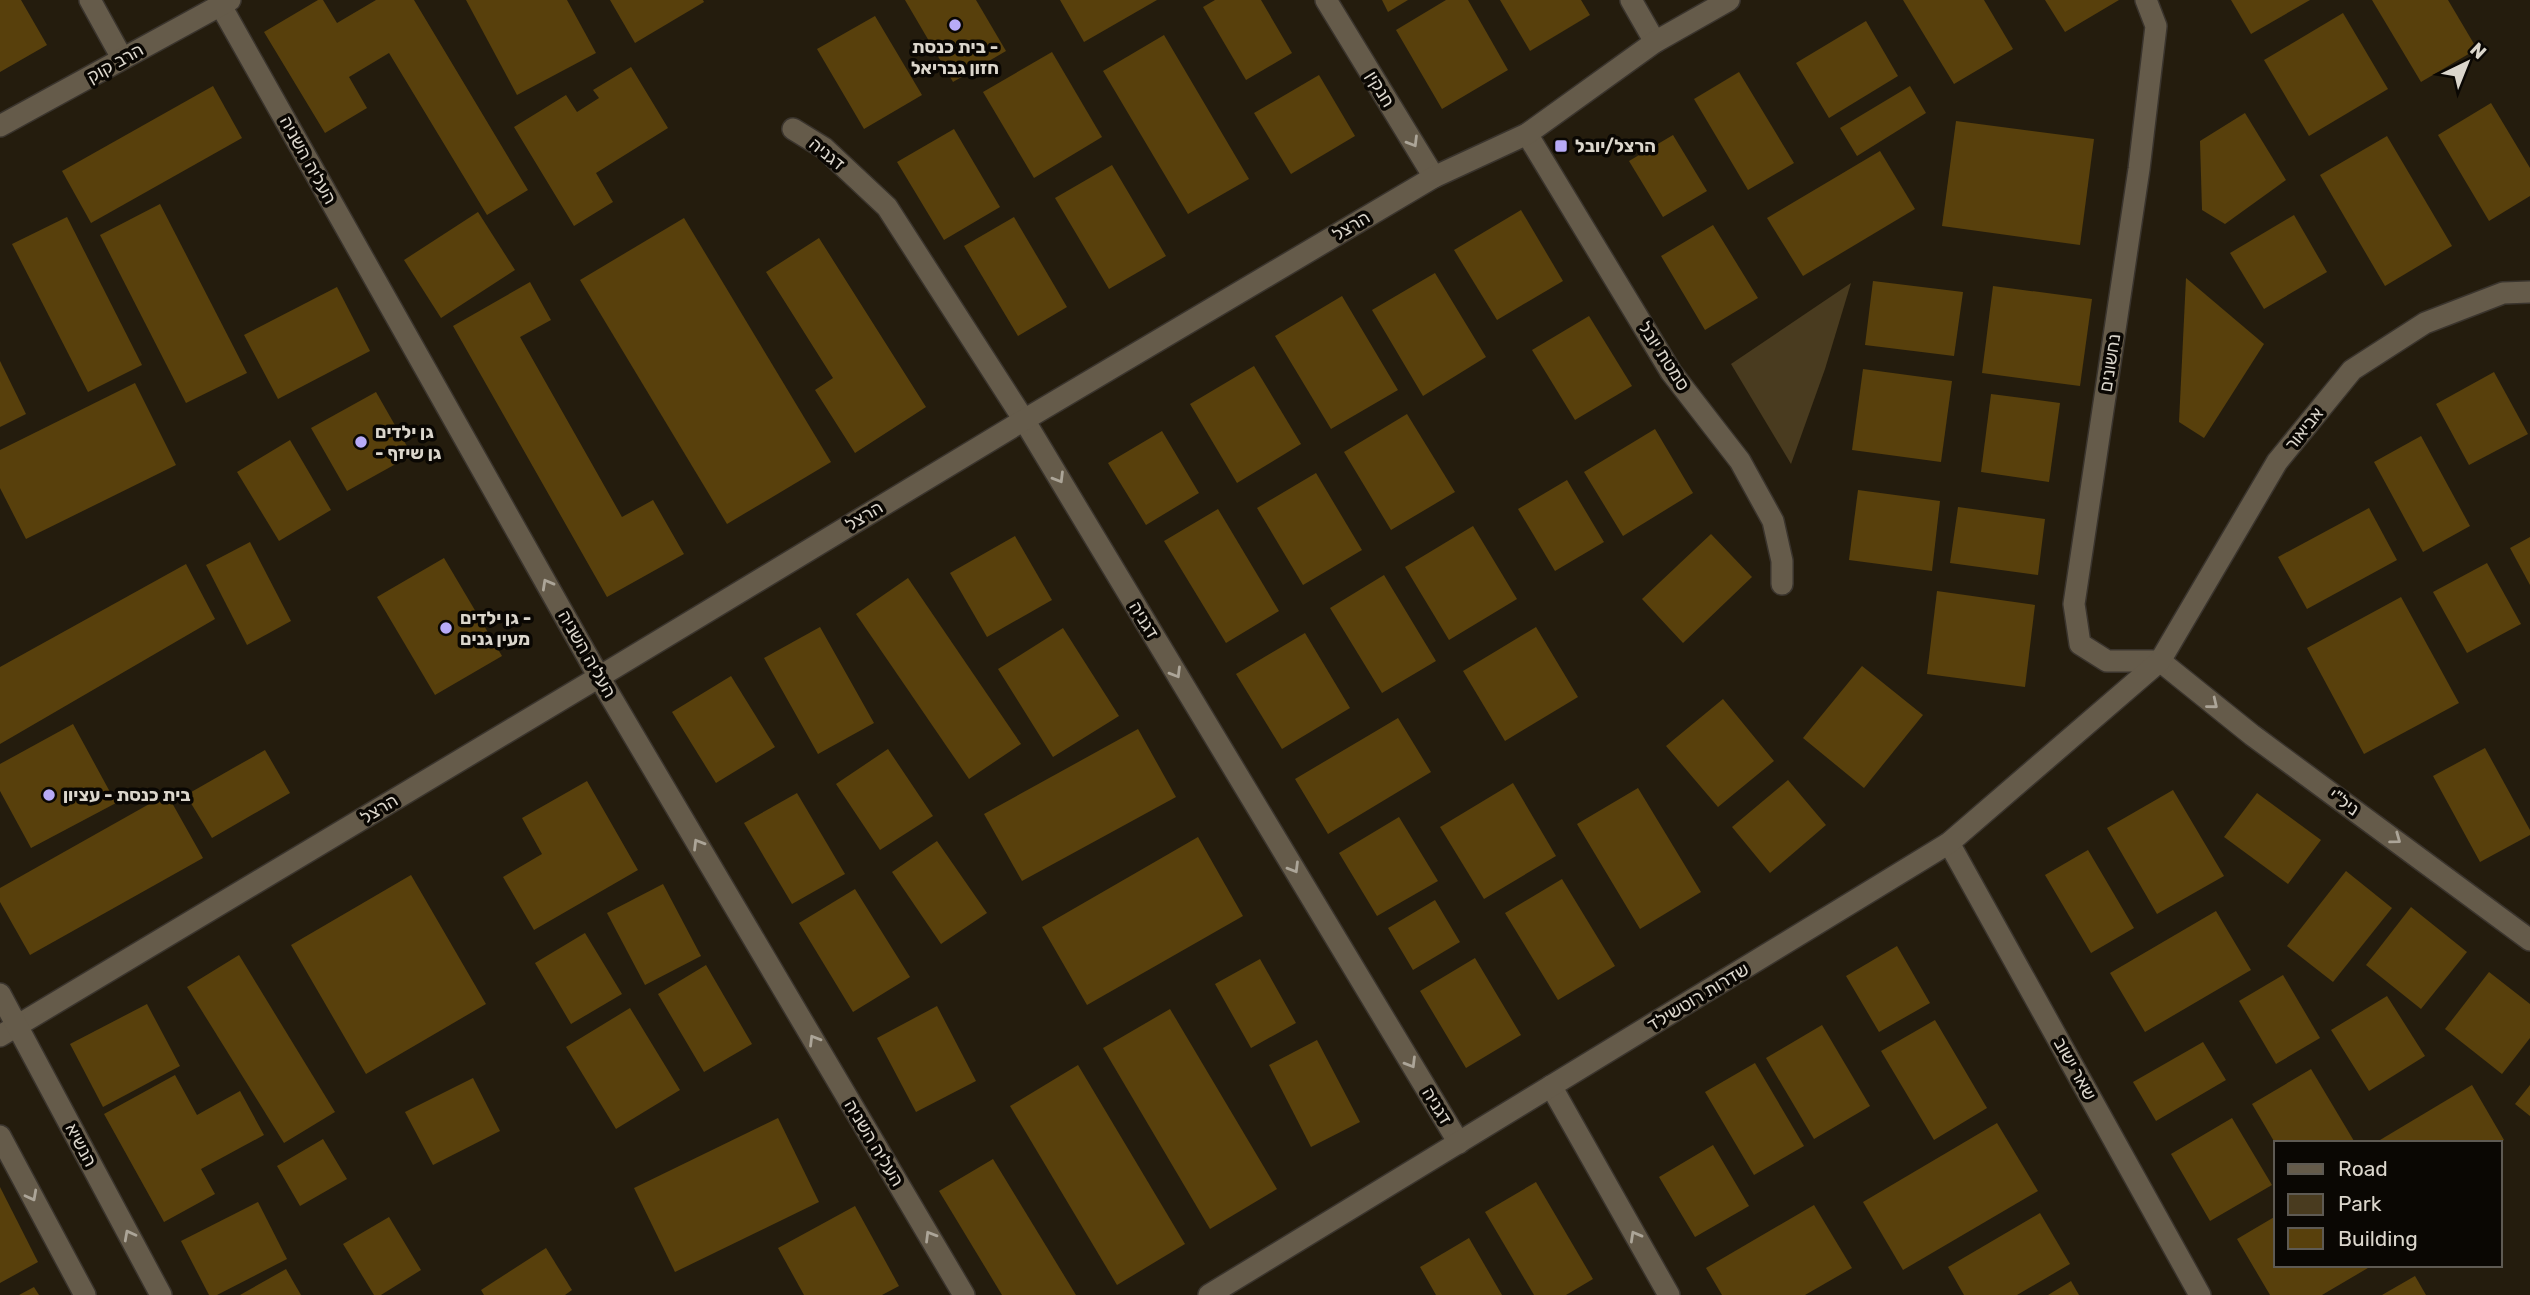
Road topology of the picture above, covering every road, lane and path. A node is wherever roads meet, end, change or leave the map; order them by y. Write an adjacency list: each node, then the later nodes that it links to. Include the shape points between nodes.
1 (90, 0): 8 (street)
2 (1326, 0): 12 (street, חנקין, one-way to 12)
3 (1631, 0): 7 (street)
4 (1729, 0): 7 (street, הרצל)
5 (2146, 0): 16 (street, נחשונים, via 2156,26 2139,169 2074,604 2080,644 2107,661)
6 (226, 3): 8 (street, הרב קוק); 17 (street, העליה השניה, one-way to 6)
7 (1655, 42): 11 (street, הרצל)
8 (122, 58): 9 (street, הרב קוק)
9 (0, 126)
10 (793, 129): 14 (street, דגניה, via 824,148 887,207)
11 (1527, 134): 12 (street, הרצל); 15 (street, סמטת יובל, via 1671,372 1740,461 1773,521)
12 (1434, 177): 14 (street, הרצל)
13 (2530, 292): 16 (street, אביאור, via 2503,293 2425,323 2353,370 2277,462)
14 (1024, 420): 17 (street, הרצל); 24 (street, דגניה, one-way to 24)
15 (1782, 584)
16 (2160, 661): 18 (street, שדרות רוטשילד); 19 (street, ניל"י, one-way to 19, via 2252,735)
17 (599, 677): 21 (street, הרצל); 27 (street, העליה השניה, one-way to 17)
18 (1949, 843): 22 (street, שדרות רוטשילד); 30 (street, שאר ישוב)
19 (2530, 940)
20 (0, 995): 21 (street, הנשיא)
21 (9, 1031): 26 (street, הנשיא, one-way to 21)
22 (1551, 1086): 24 (street, שדרות רוטשילד); 29 (street, one-way to 22)
23 (0, 1136): 25 (street, one-way to 25)
24 (1459, 1143): 28 (street, שדרות רוטשילד)
25 (85, 1295)
26 (161, 1295)
27 (964, 1295)
28 (1209, 1295)
29 (1669, 1295)
30 (2200, 1295)

